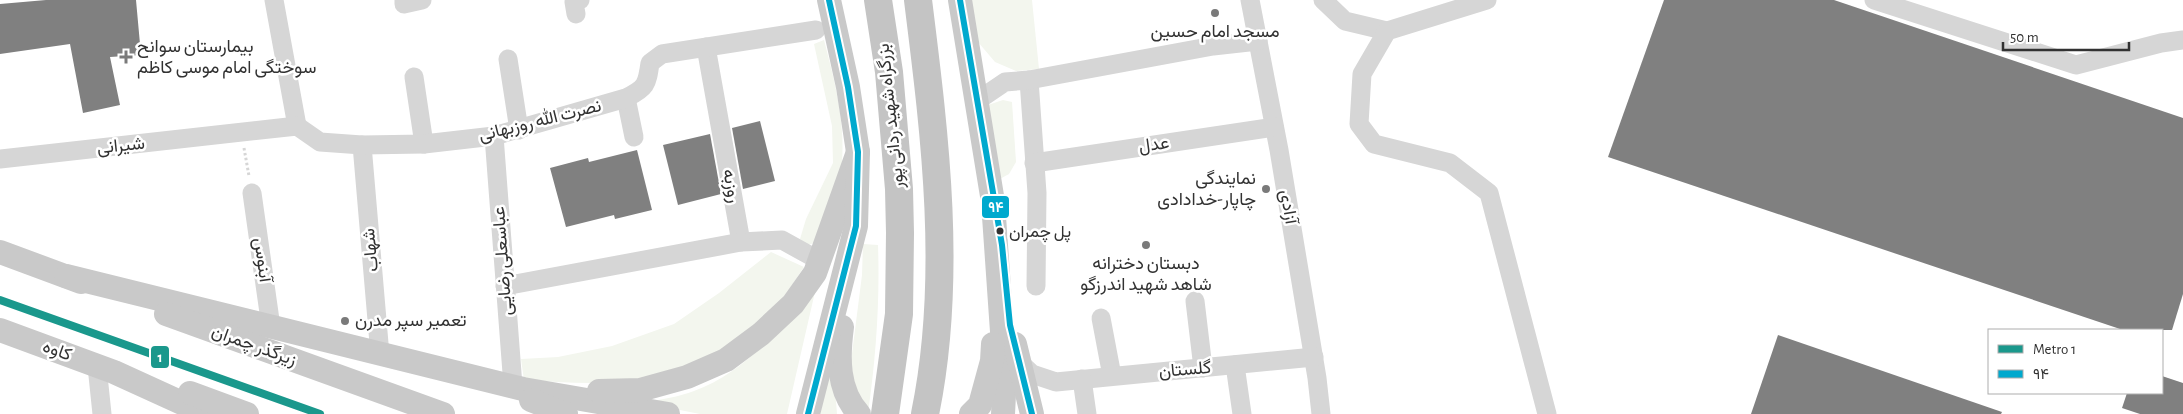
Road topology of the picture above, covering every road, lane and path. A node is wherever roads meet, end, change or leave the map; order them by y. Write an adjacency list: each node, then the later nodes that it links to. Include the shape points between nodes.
1 (274, 0): 24 (street)
2 (404, 0): 3 (street, via 404,4)
3 (422, 0)
4 (829, 0): 32 (main road)
5 (878, 0): 68 (highway, بزرگراه شهید ردانی پور, via 890,82 900,233 898,314)
6 (918, 0): 69 (highway, via 934,137 938,227 938,314)
7 (960, 0): 18 (main road)
8 (1250, 0): 14 (street, آزادی)
9 (1323, 0): 13 (street, via 1345,21)
10 (1487, 0): 13 (street)
11 (1874, 0): 15 (street, via 2076,64)
12 (816, 30): 16 (street, نصرت الله روزبهانی)
13 (1387, 31): 75 (street, via 1362,74 1359,124 1374,144 1450,163 1490,193)
14 (1258, 40): 20 (street, via 1078,61); 25 (street, آزادی)
15 (2183, 40)
16 (706, 47): 22 (street, نصرت الله روزبهانی, via 662,54 650,64 642,90); 38 (street, روزبه)
17 (508, 59): 26 (street)
18 (971, 68): 21 (street); 23 (main road)
19 (414, 77): 30 (street)
20 (1029, 80): 21 (street); 34 (street)
21 (1004, 82): 23 (street)
22 (626, 98): 26 (street, نصرت الله روزبهانی); 29 (street)
23 (977, 100): 36 (main road)
24 (297, 126): 27 (street); 31 (street, نصرت الله روزبهانی, via 320,142)
25 (1274, 127): 34 (street, عدل); 49 (street, آزادی)
26 (519, 130): 28 (street, نصرت الله روزبهانی)
27 (242, 132): 33 (street, شیرانی); 35 (path)
28 (494, 136): 30 (street, نصرت الله روزبهانی); 42 (street, عباسعلی رضایی)
29 (634, 137)
30 (424, 144): 31 (street, نصرت الله روزبهانی)
31 (362, 145): 48 (street, شهاب)
32 (858, 152): 37 (main road); 40 (main road)
33 (0, 159)
34 (1034, 163): 43 (street)
35 (252, 193): 46 (street, آبنوس)
36 (993, 202): 50 (main road); 70 (main road, via 992,361 980,405); 71 (main road, via 1005,375)
37 (856, 226): 66 (main road); 67 (main road, via 839,352 841,381 850,405)
38 (741, 242): 40 (street, via 782,240); 42 (street)
39 (0, 252): 41 (main road)
40 (820, 261): 58 (main road, via 793,304 761,334 726,360 687,378 640,390)
41 (66, 276): 46 (main road); 63 (main road, زیرگذر چمران)
42 (505, 286): 58 (street, عباسعلی رضایی)
43 (1036, 286)
44 (1195, 301): 52 (street)
45 (1101, 318): 55 (street)
46 (271, 327): 48 (main road)
47 (0, 330): 53 (main road, کاوه)
48 (380, 355): 54 (main road)
49 (1314, 357): 51 (street, گلستان); 74 (street, آزادی)
50 (1018, 361): 57 (street, via 1032,374); 59 (main road)
51 (1235, 365): 52 (street, گلستان); 73 (street)
52 (1203, 368): 55 (street, گلستان)
53 (105, 369): 60 (street); 61 (main road); 62 (main road, via 160,383)
54 (457, 372): 58 (main road); 64 (main road)
55 (1112, 376): 56 (street, گلستان)
56 (1082, 379): 57 (street, گلستان); 72 (street)
57 (1056, 382): 59 (street, via 1041,393)
58 (518, 387): 65 (main road)
59 (1031, 411)
60 (102, 414)
61 (206, 414)
62 (247, 414)
63 (443, 414)
64 (566, 414)
65 (668, 414)
66 (808, 414)
67 (859, 414)
68 (885, 414)
69 (925, 414)
70 (972, 414)
71 (1004, 414)
72 (1087, 414)
73 (1242, 414)
74 (1321, 414)
75 (1547, 414)

